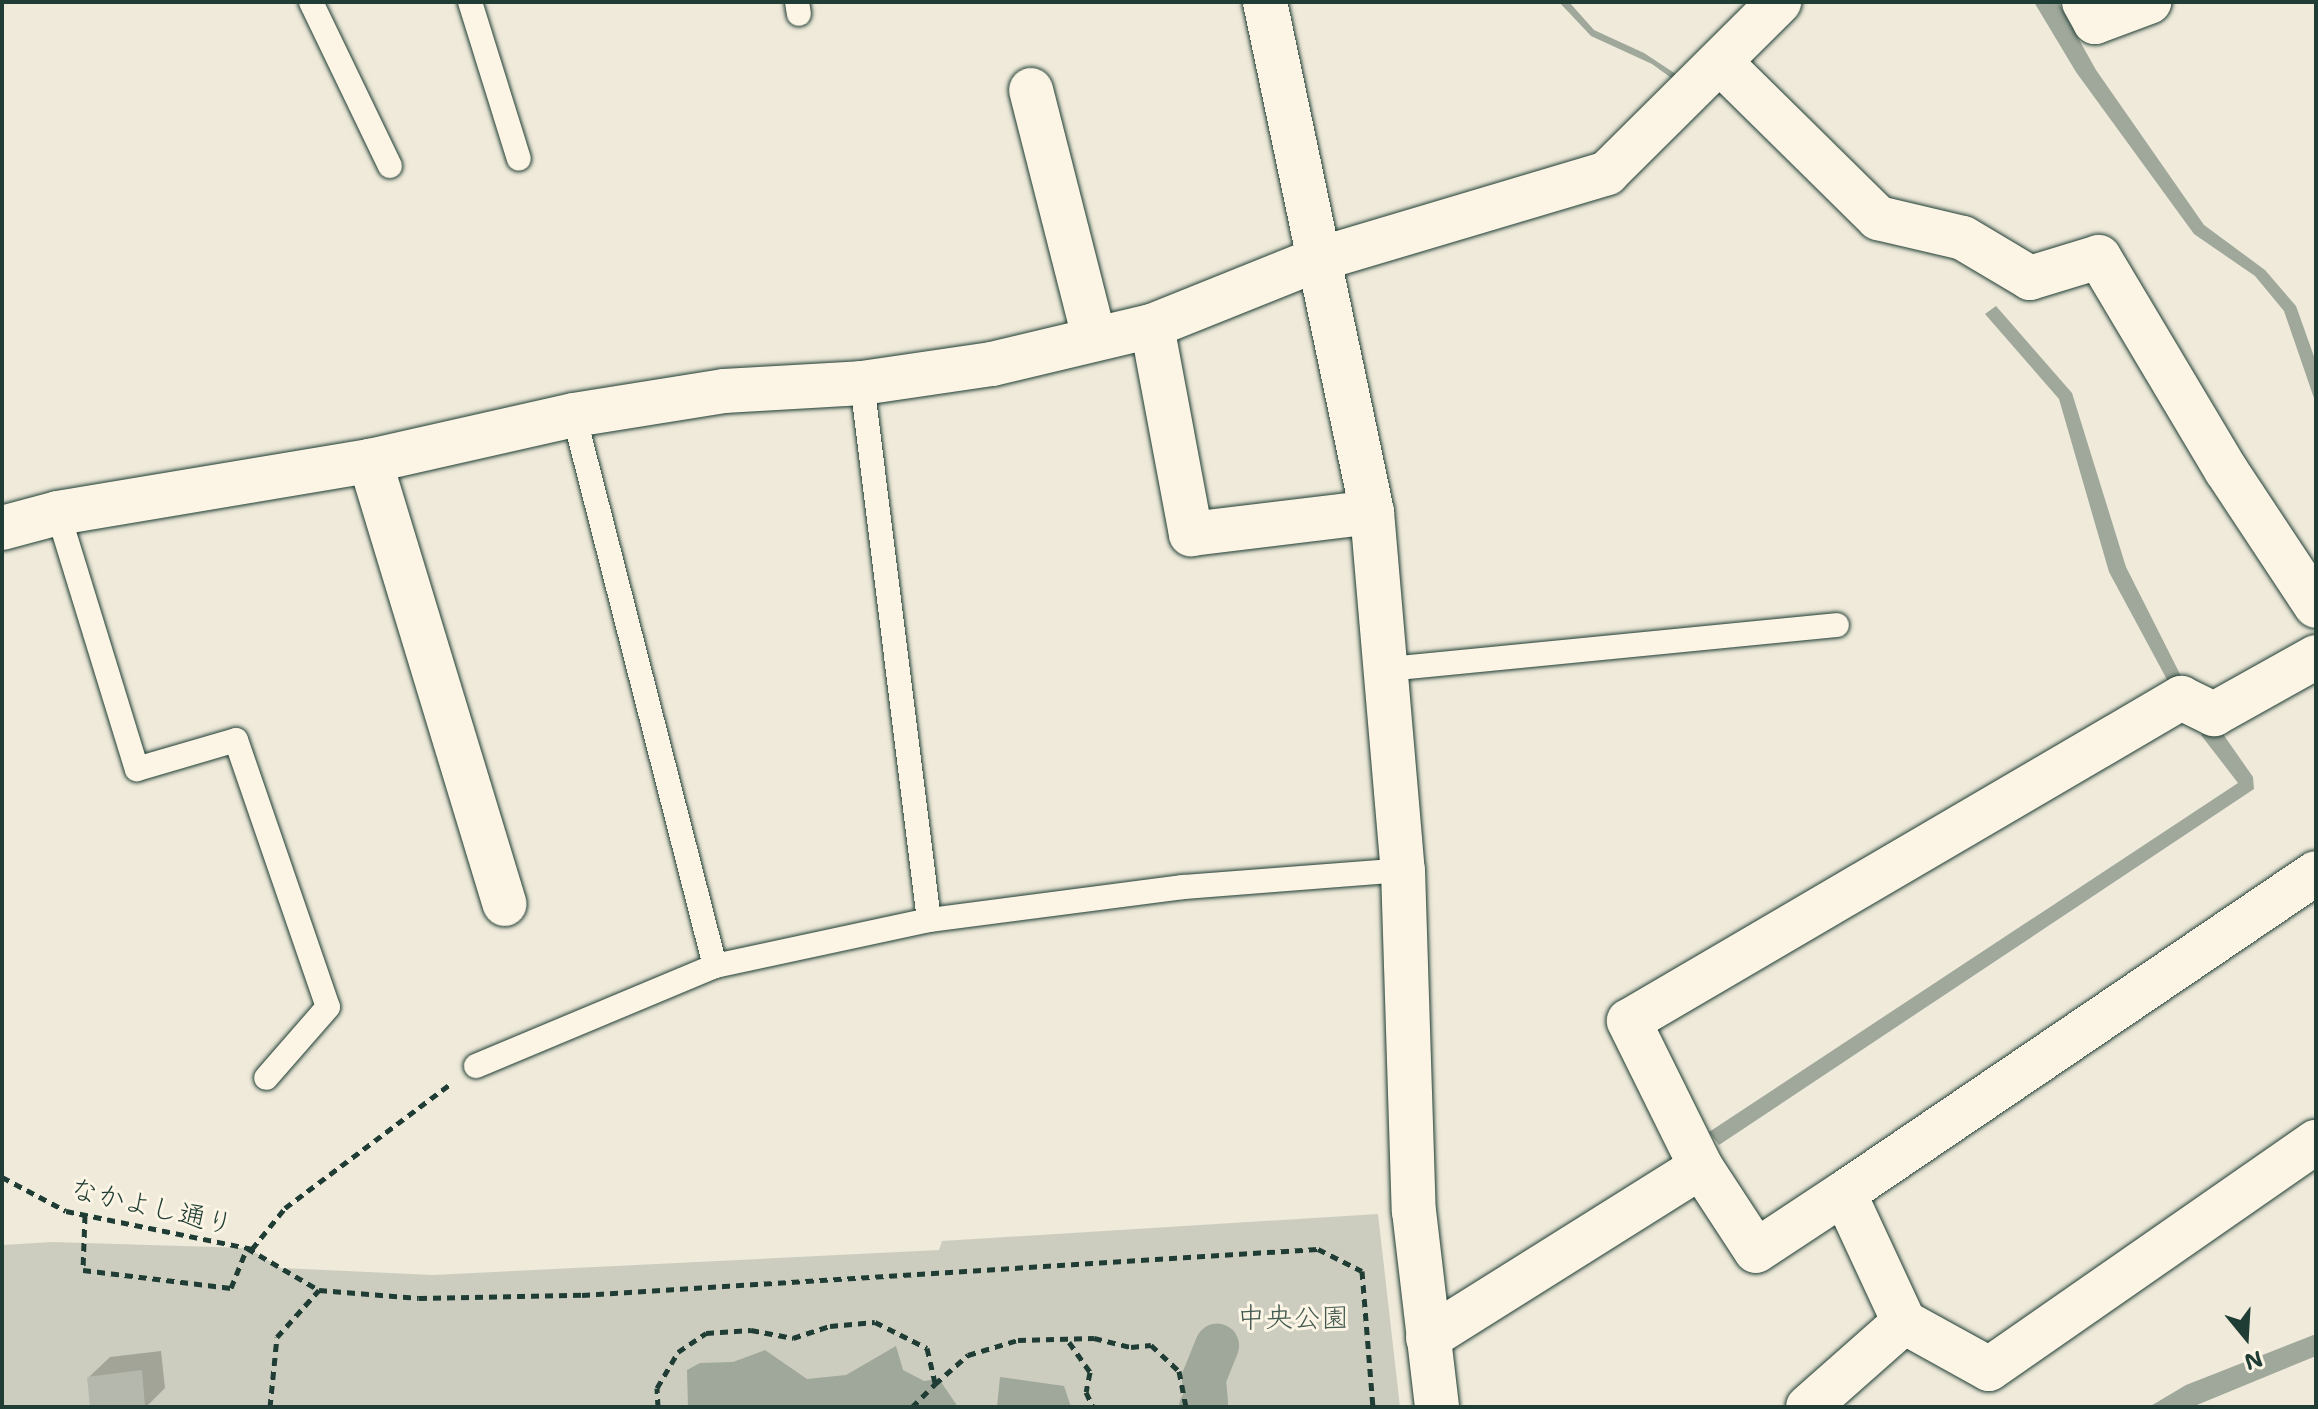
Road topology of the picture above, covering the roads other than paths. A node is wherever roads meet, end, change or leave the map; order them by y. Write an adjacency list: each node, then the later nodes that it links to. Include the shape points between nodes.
1 (311, 2): 10 (lane)
2 (470, 2): 9 (lane)
3 (1265, 2): 11 (street)
4 (1779, 2): 7 (street)
5 (2084, 2): 6 (street, via 2095,22)
6 (2149, 2)
7 (1721, 63): 11 (street, via 1607,173); 20 (street, via 1878,218 1963,238 2030,278 2099,257 2226,470)
8 (1031, 90): 13 (street)
9 (519, 159)
10 (390, 166)
11 (1316, 260): 12 (street); 17 (street)
12 (1152, 326): 13 (street); 17 (street, via 1191,534)
13 (1094, 338): 14 (street, via 992,364)
14 (862, 383): 15 (street, via 724,391); 27 (lane)
15 (574, 415): 16 (street); 28 (lane)
16 (370, 461): 18 (street); 26 (street)
17 (1372, 512): 23 (street)
18 (58, 513): 19 (street); 30 (lane, via 137,769 236,740 328,1007)
19 (2, 528)
20 (2316, 606)
21 (1837, 625): 23 (lane)
22 (2316, 657): 32 (street, via 2214,714 2181,698 1629,1021)
23 (1389, 669): 24 (street)
24 (1403, 870): 27 (lane, via 1183,887); 35 (street, via 1414,1211)
25 (2316, 873): 33 (street)
26 (505, 904)
27 (929, 920): 28 (lane)
28 (715, 966): 29 (lane)
29 (476, 1066)
30 (266, 1078)
31 (2316, 1142): 34 (street, via 1989,1369)
32 (1701, 1167): 33 (street, via 1756,1251); 35 (street)
33 (1844, 1193): 34 (street)
34 (1904, 1322): 37 (street)
35 (1428, 1338): 36 (street)
36 (1437, 1407)
37 (1808, 1407)

